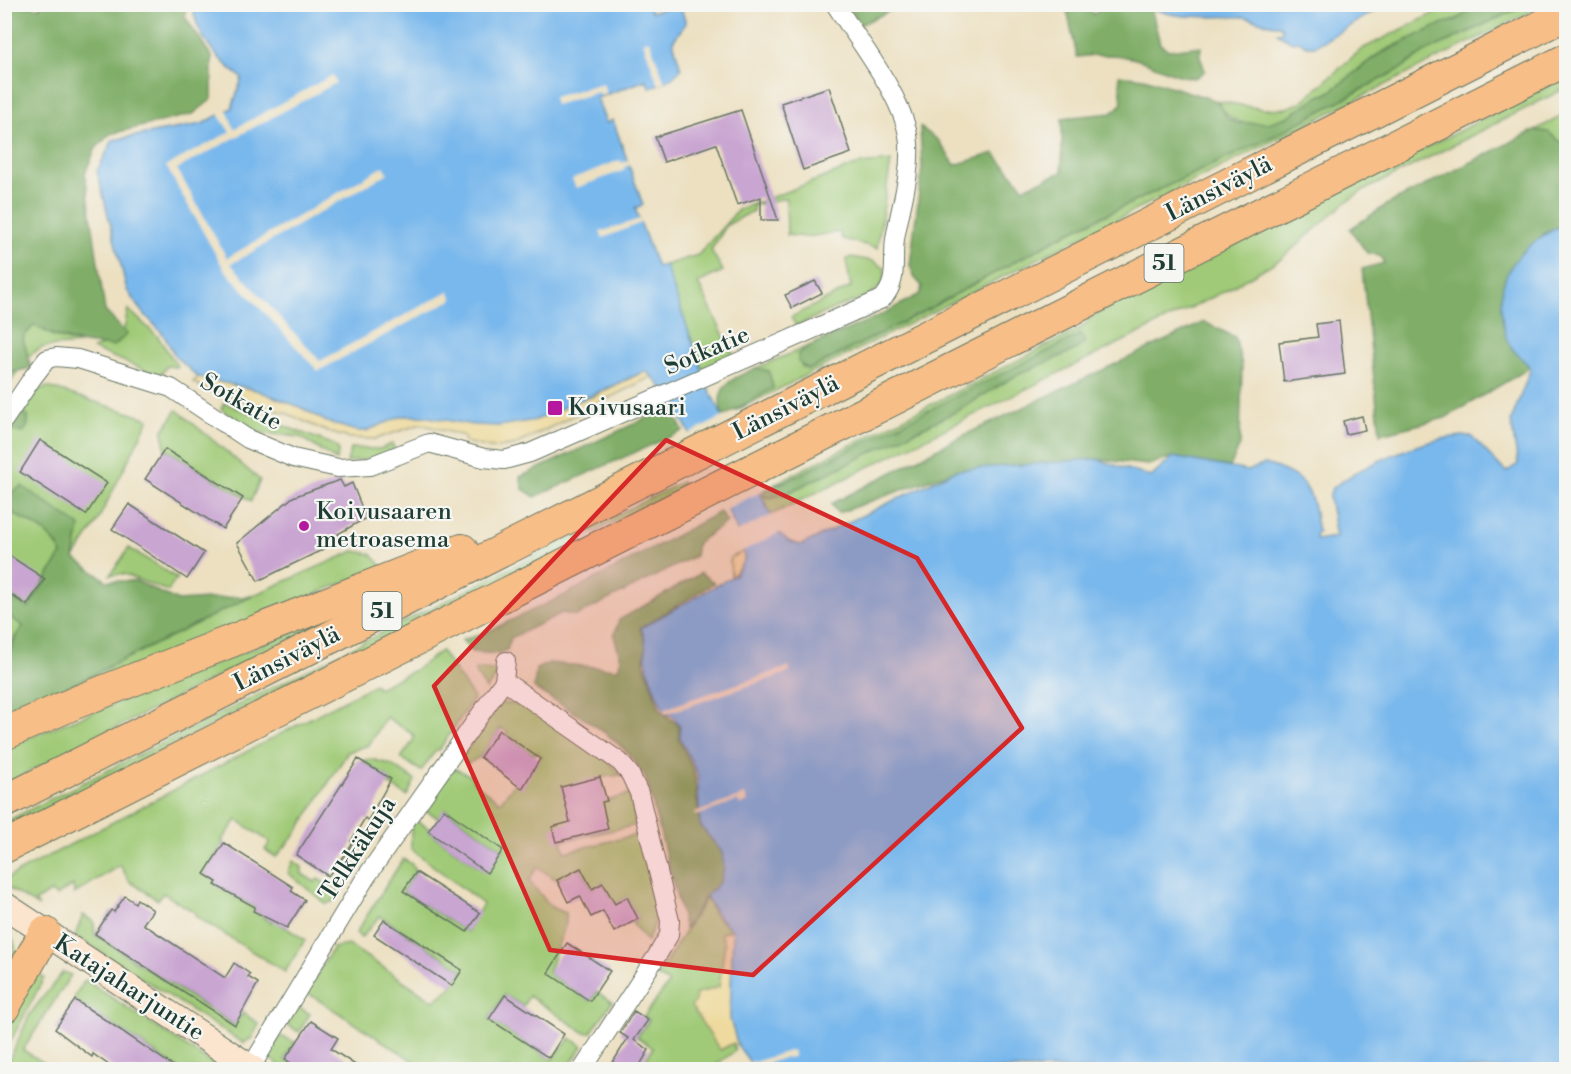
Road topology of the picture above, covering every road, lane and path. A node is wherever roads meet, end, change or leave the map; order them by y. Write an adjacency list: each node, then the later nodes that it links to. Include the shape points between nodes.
1 (835, 4): 4 (street, Sotkatie, via 889,88 906,123 908,165 895,241 893,283 882,299 707,378 530,453 504,460 429,442 370,466 341,468 294,458 248,439 171,388 68,356 47,360)
2 (1566, 14): 5 (highway, Länsiväylä / 51)
3 (1566, 60): 10 (highway, Länsiväylä / 51)
4 (4, 420)
5 (620, 492): 8 (highway, via 548,509 456,553); 9 (highway, Länsiväylä / 51)
6 (506, 661): 7 (street, Telkkäkuja)
7 (504, 681): 14 (street, Telkkäkuja, via 366,877); 15 (street, via 594,742 630,774 639,793 670,921 669,935 658,954)
8 (4, 734)
9 (4, 802)
10 (4, 847)
11 (4, 906): 12 (street, Katajaharjuntie)
12 (45, 933): 13 (highway); 14 (street, Katajaharjuntie)
13 (4, 1007)
14 (253, 1068)
15 (582, 1070)

